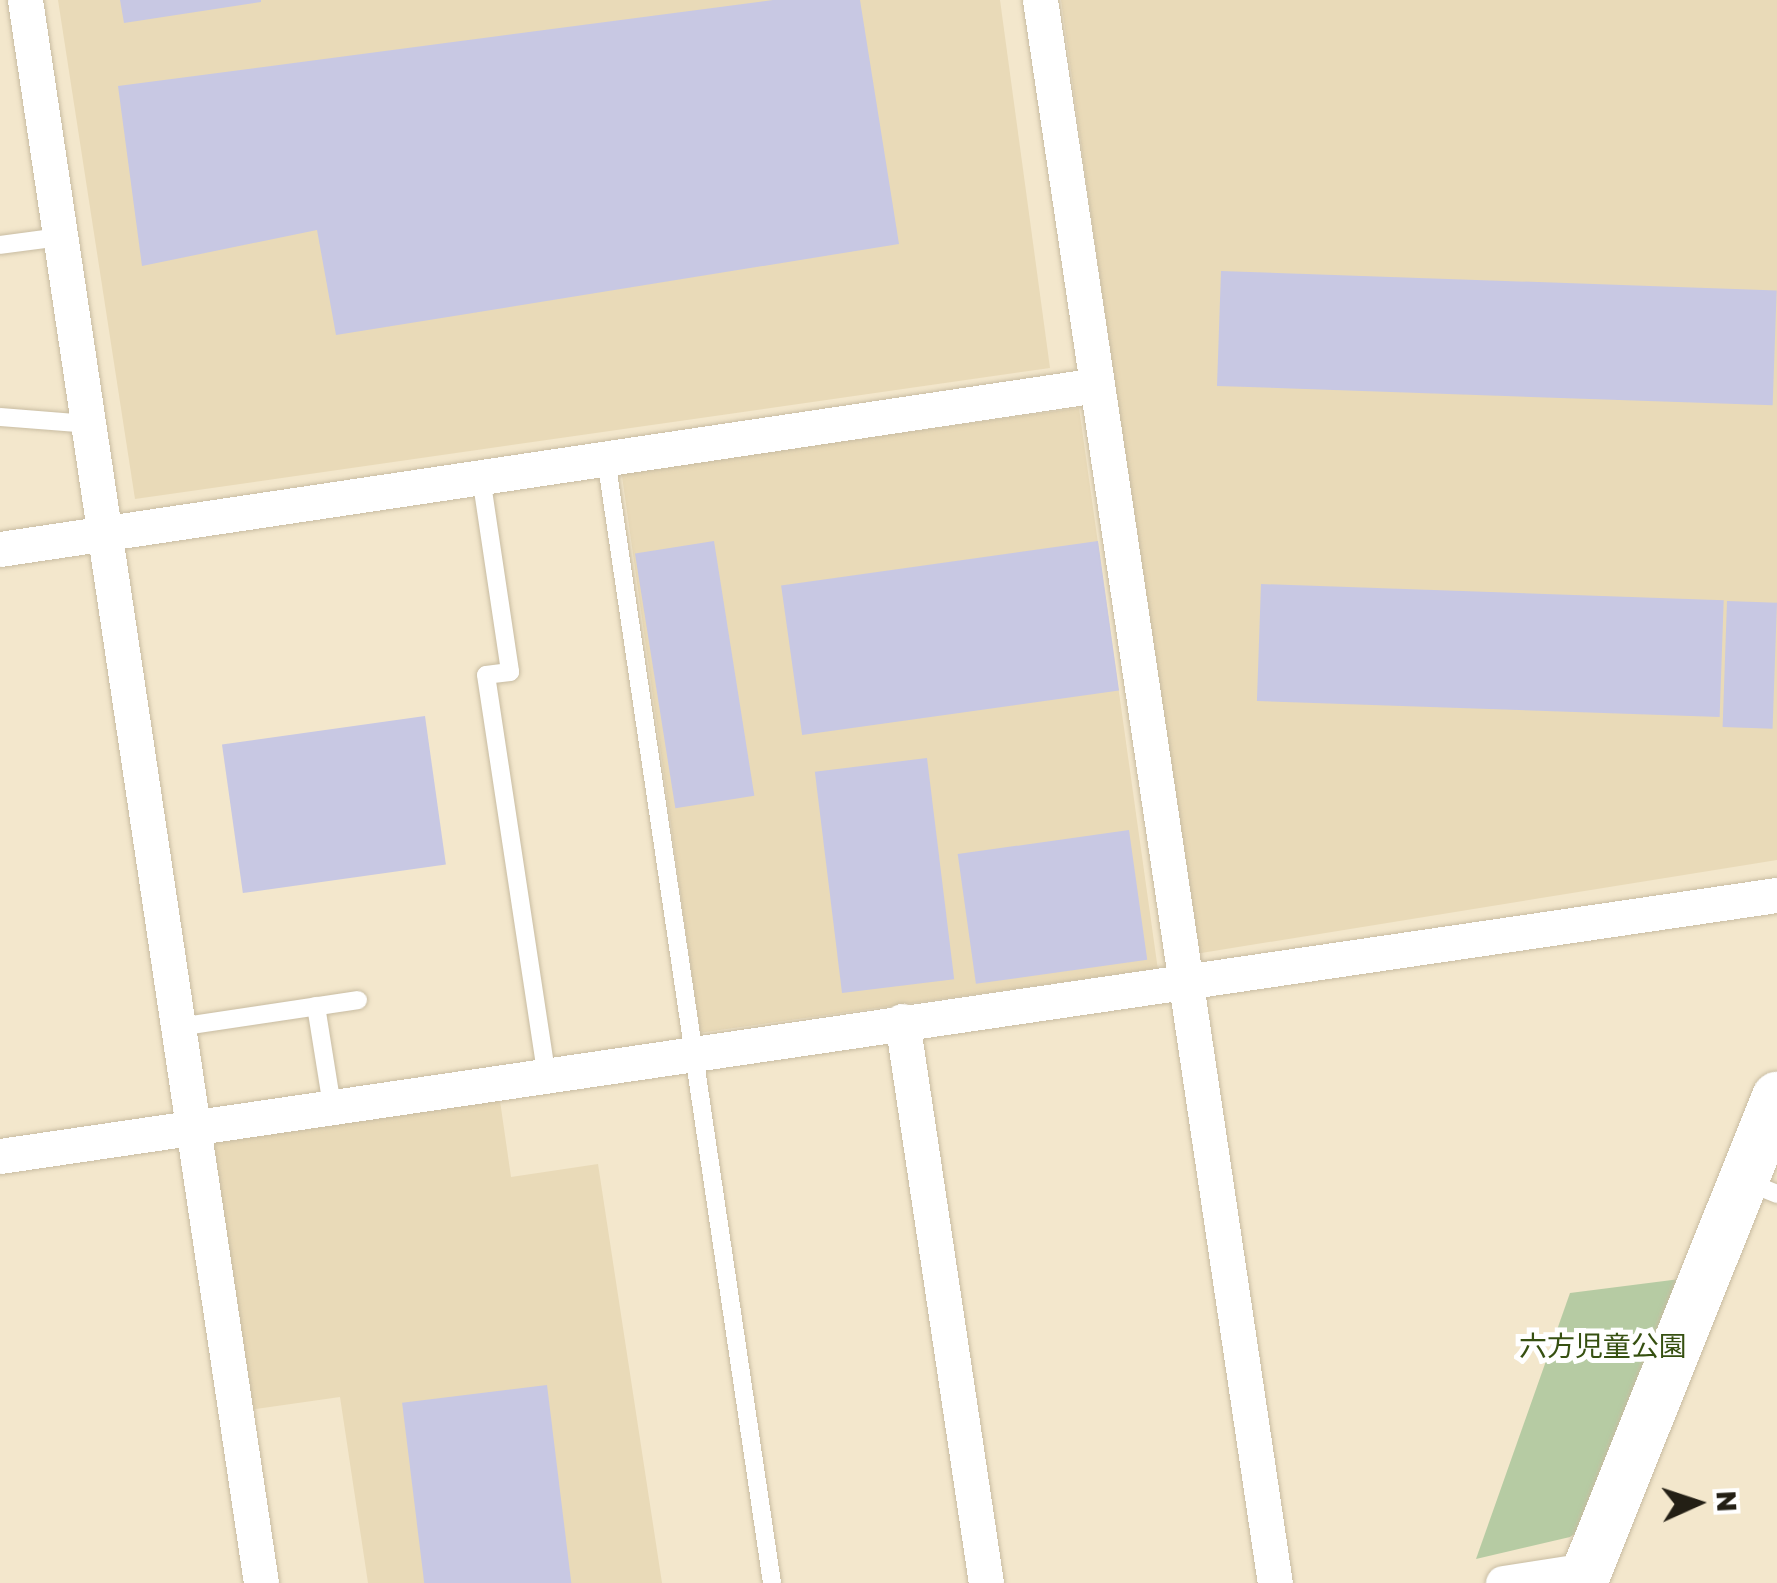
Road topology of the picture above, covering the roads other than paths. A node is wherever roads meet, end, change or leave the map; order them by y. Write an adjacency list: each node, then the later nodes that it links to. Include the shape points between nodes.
1 (25, 0): 3 (street)
2 (1040, 0): 5 (street)
3 (60, 237): 4 (lane); 7 (street)
4 (0, 245)
5 (1097, 385): 8 (street); 13 (street)
6 (0, 417): 7 (lane)
7 (88, 424): 10 (street)
8 (606, 458): 9 (street); 18 (lane)
9 (481, 477): 10 (street); 19 (lane, via 510,672 486,675)
10 (104, 534): 11 (street); 17 (street)
11 (0, 549)
12 (1777, 895): 13 (street)
13 (1185, 978): 16 (street); 29 (street)
14 (358, 1000): 15 (lane)
15 (316, 1006): 17 (lane); 21 (lane)
16 (902, 1020): 18 (street); 28 (street)
17 (178, 1027): 22 (street)
18 (694, 1052): 19 (street); 27 (lane)
19 (546, 1074): 21 (street)
20 (1777, 1097): 24 (street)
21 (332, 1106): 22 (street)
22 (193, 1126): 23 (street); 26 (street)
23 (0, 1156)
24 (1759, 1187): 25 (street)
25 (1596, 1579): 30 (street)
26 (261, 1583)
27 (772, 1583)
28 (986, 1583)
29 (1275, 1583)
30 (1504, 1583)

